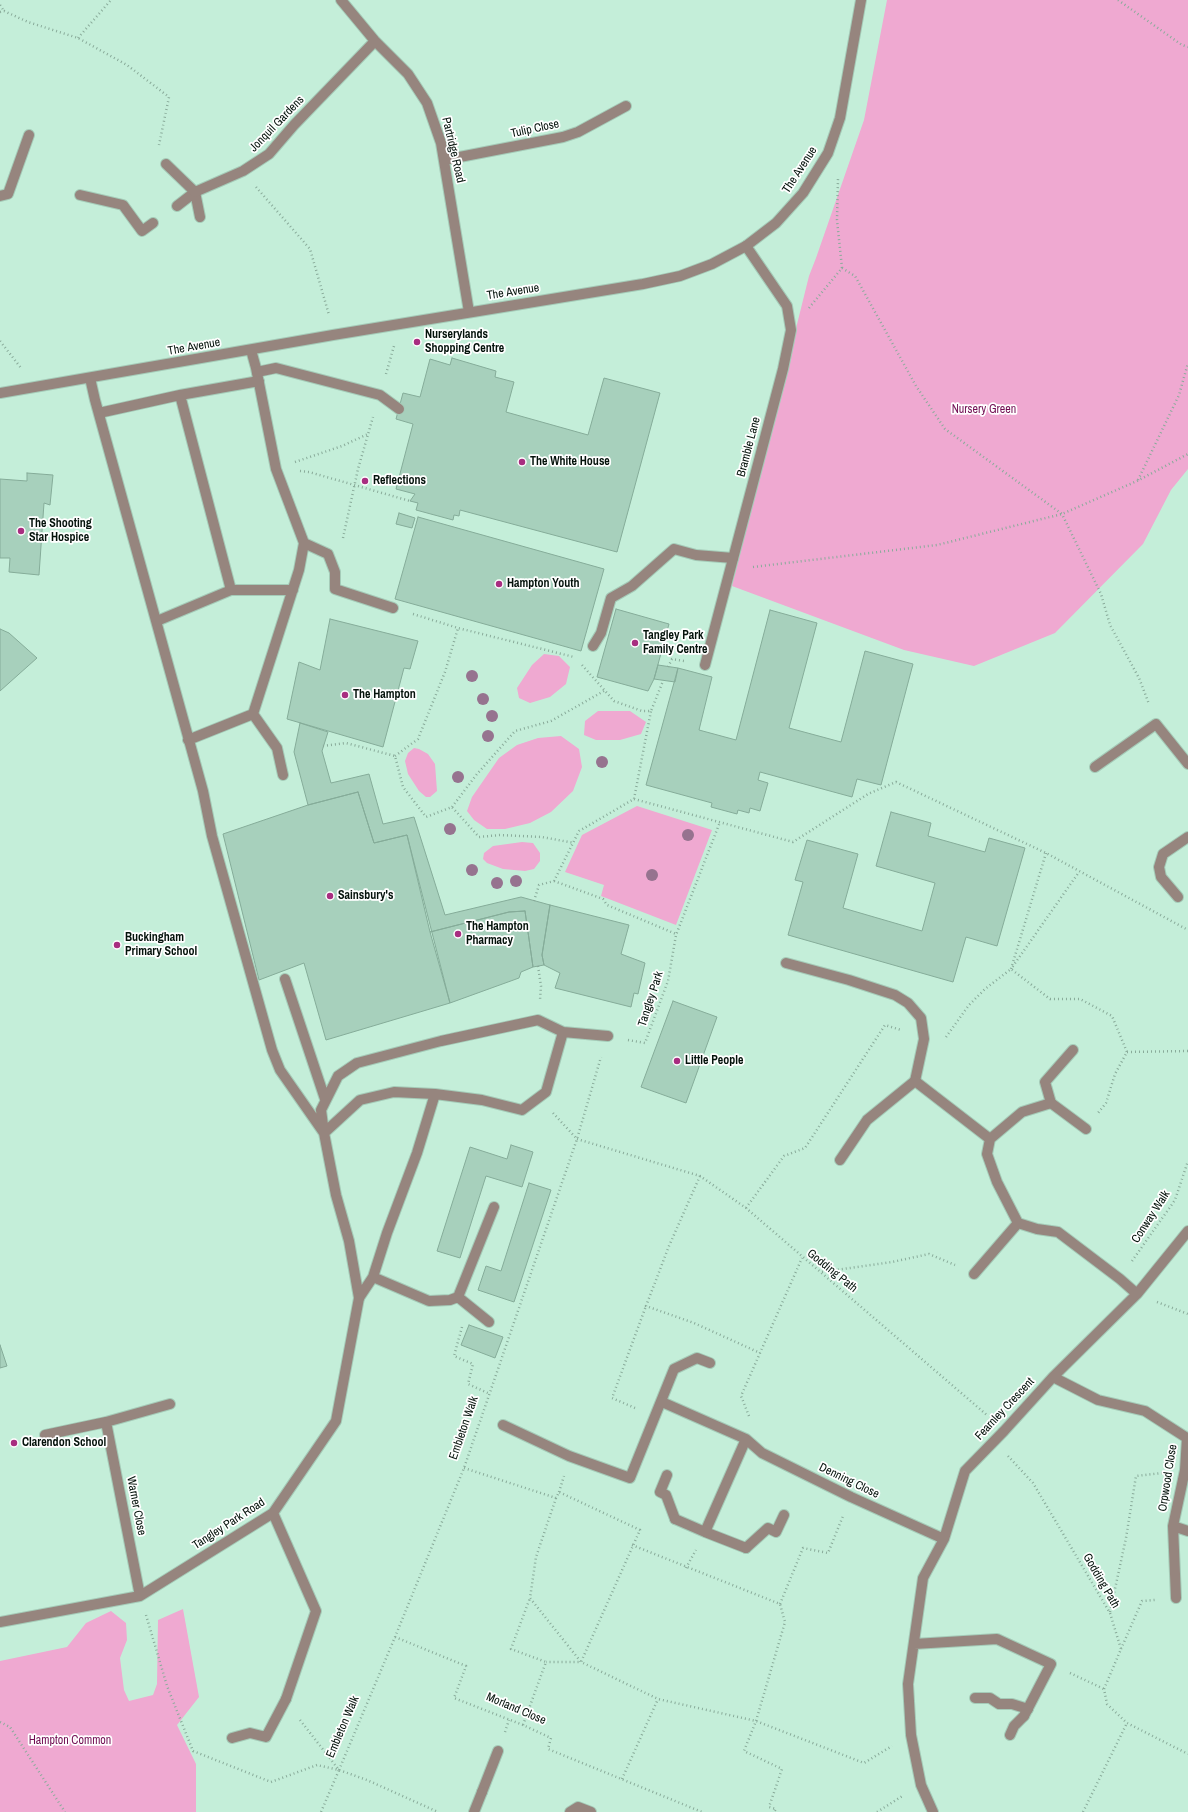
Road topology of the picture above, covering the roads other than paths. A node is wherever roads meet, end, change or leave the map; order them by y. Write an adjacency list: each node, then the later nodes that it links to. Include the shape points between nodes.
1 (341, 0): 3 (street, Partridge Road)
2 (861, 0): 14 (street, The Avenue, via 840,118 828,153 803,193 788,211)
3 (375, 41): 6 (street, Partridge Road, via 408,74 428,103); 8 (street, Jonquil Gardens, via 269,154 243,171)
4 (626, 106): 6 (street, Tulip Close, via 578,132 563,137)
5 (29, 135): 10 (street, via 8,194)
6 (444, 160): 15 (street, Partridge Road)
7 (166, 164): 8 (street)
8 (195, 192): 11 (street, Jonquil Gardens); 12 (street)
9 (80, 195): 13 (street, via 123,205 142,231)
10 (0, 196)
11 (177, 206)
12 (200, 217)
13 (153, 223)
14 (746, 246): 15 (street, The Avenue, via 712,264 665,280); 24 (street, Bramble Lane, via 788,306 791,330)
15 (469, 312): 16 (street, The Avenue)
16 (251, 350): 17 (street); 18 (street, The Avenue)
17 (258, 376): 20 (street); 21 (street, via 276,368 380,395); 23 (street, via 276,469)
18 (90, 378): 19 (street, The Avenue); 22 (street)
19 (0, 392)
20 (180, 395): 22 (street); 25 (street)
21 (399, 409)
22 (99, 413): 28 (street)
23 (304, 543): 26 (street); 27 (street, via 328,554 335,572 335,589)
24 (733, 558): 29 (street, via 696,555 674,549 632,586 611,598 601,633); 30 (street, Bramble Lane)
25 (231, 590): 26 (street); 28 (street)
26 (293, 590): 31 (street)
27 (393, 608)
28 (157, 621): 32 (street)
29 (593, 646)
30 (705, 665)
31 (253, 714): 32 (street); 35 (street, via 277,748)
32 (188, 740): 48 (street, via 272,1050 280,1070)
33 (1188, 764): 34 (street, via 1156,724)
34 (1095, 767)
35 (283, 775)
36 (1188, 837): 37 (street, via 1162,854 1159,866 1161,877)
37 (1178, 897)
38 (786, 963): 43 (street, via 850,980 895,995 908,1003 921,1018 924,1039)
39 (285, 979): 45 (street)
40 (563, 1032): 41 (street); 44 (street, via 546,1092 522,1110 482,1100); 45 (street, via 538,1020 357,1063 338,1076)
41 (608, 1036)
42 (1073, 1050): 46 (street, via 1045,1082)
43 (915, 1081): 49 (street); 50 (street, via 867,1120)
44 (435, 1094): 48 (street, via 394,1092 360,1100); 55 (street)
45 (325, 1099): 48 (street, via 321,1110)
46 (1051, 1103): 47 (street); 49 (street, via 1022,1112)
47 (1086, 1129)
48 (324, 1133): 58 (street, via 336,1195 349,1241)
49 (990, 1139): 52 (street, via 987,1154)
50 (840, 1160)
51 (494, 1207): 57 (street)
52 (1018, 1223): 54 (street); 56 (street, via 1058,1232)
53 (1188, 1231): 56 (street, Fearnley Crescent)
54 (974, 1274)
55 (373, 1277): 57 (street, via 429,1301); 58 (street)
56 (1137, 1294): 61 (street, Fearnley Crescent)
57 (458, 1297): 59 (street)
58 (359, 1298): 69 (street, Tangley Park Road, via 336,1421)
59 (489, 1322)
60 (710, 1363): 62 (street, via 697,1358 674,1369)
61 (1053, 1377): 71 (street, Orpwood Close, via 1098,1400 1145,1412 1187,1438 1185,1470); 74 (street, Fearnley Crescent, via 965,1471)
62 (662, 1402): 65 (street, via 630,1478 569,1456); 67 (street, Denning Close)
63 (170, 1404): 64 (street)
64 (106, 1422): 66 (street); 75 (street, Warner Close)
65 (503, 1425)
66 (46, 1435)
67 (746, 1439): 73 (street); 74 (street, Denning Close, via 762,1453)
68 (667, 1475): 73 (street, via 660,1492 666,1495 675,1519)
69 (273, 1513): 75 (street, Tangley Park Road); 82 (street, via 316,1612 286,1699 266,1737 250,1732)
70 (784, 1515): 73 (street, via 776,1532 768,1528 746,1548)
71 (1173, 1526): 72 (street, Orpwood Close); 76 (street, Orpwood Close)
72 (1188, 1531)
73 (705, 1532)
74 (944, 1539): 78 (street, Fearnley Crescent, via 923,1578)
75 (140, 1596): 77 (street, Tangley Park Road)
76 (1176, 1598)
77 (0, 1622)
78 (914, 1644): 80 (street, via 996,1639 1051,1664); 87 (street, Fearnley Crescent, via 908,1684 911,1735 921,1785)
79 (975, 1698): 80 (street, via 990,1698 999,1704 1012,1704)
80 (1026, 1712): 81 (street)
81 (1010, 1735)
82 (232, 1738)
83 (498, 1751): 84 (street)
84 (474, 1812)
85 (570, 1812): 86 (street, via 578,1806)
86 (591, 1812)
87 (933, 1812)

